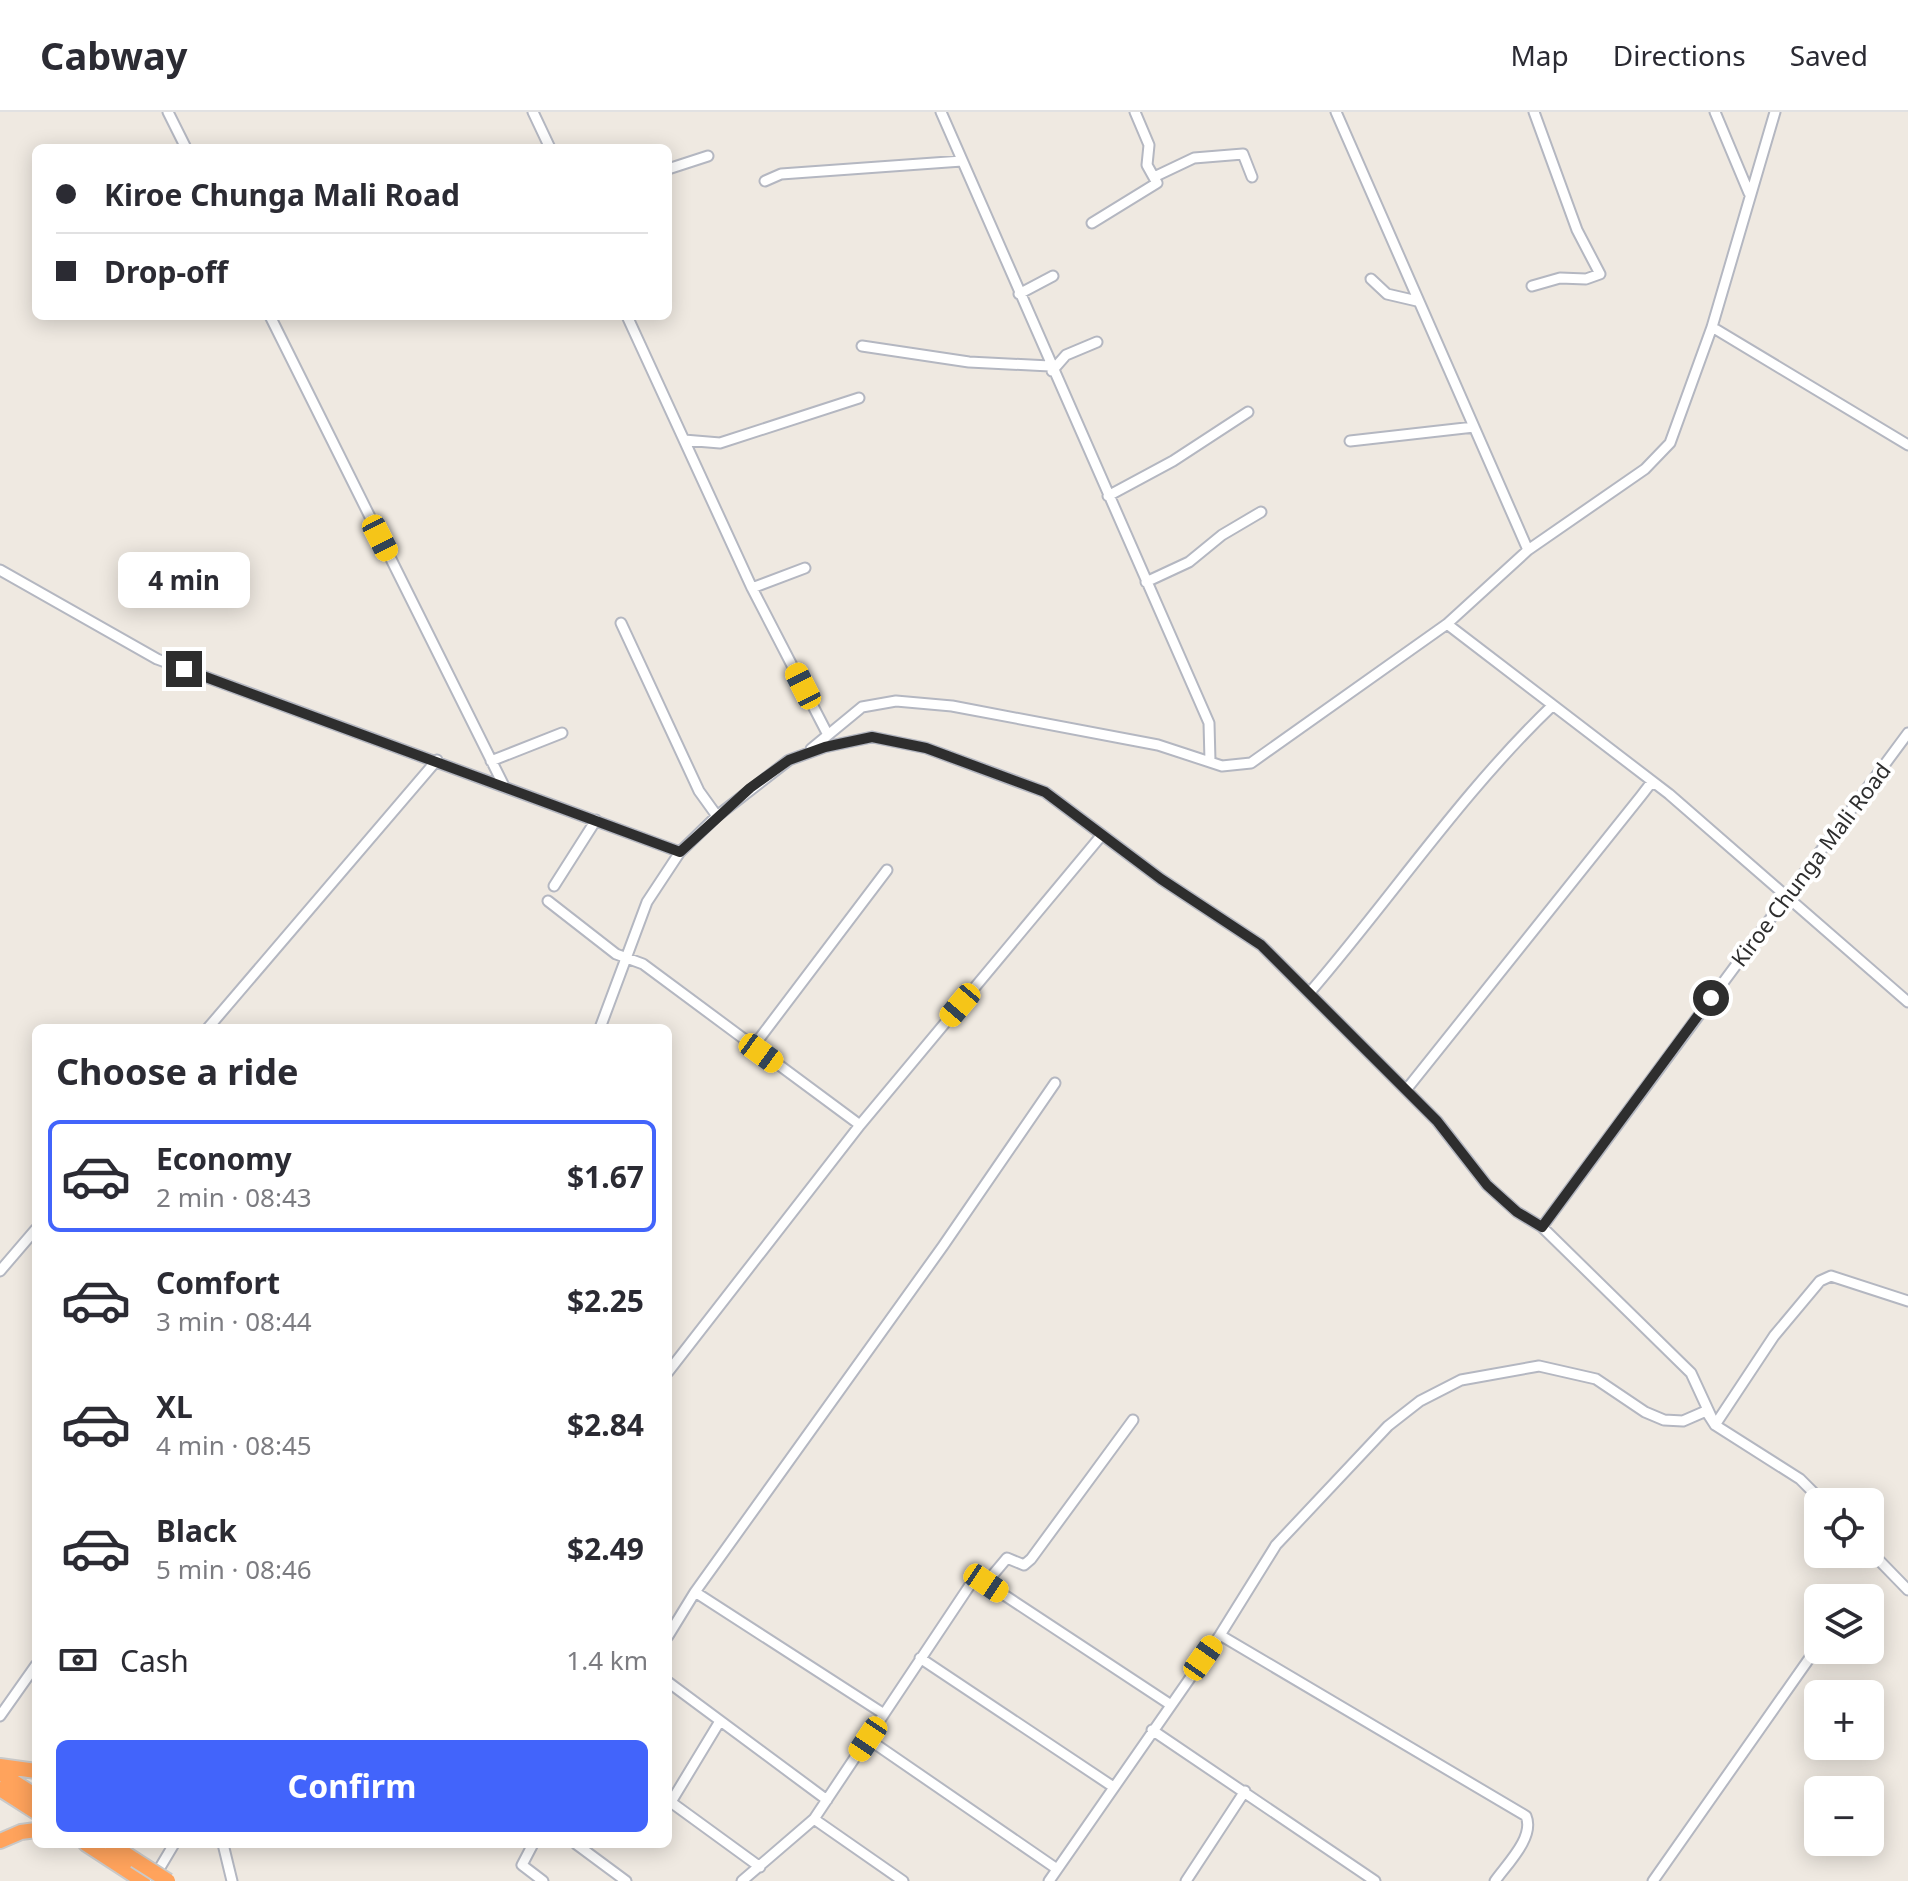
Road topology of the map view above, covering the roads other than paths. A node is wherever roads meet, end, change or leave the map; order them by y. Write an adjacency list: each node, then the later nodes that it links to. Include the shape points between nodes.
1 (168, 112): 9 (street)
2 (533, 112): 10 (street)
3 (941, 112): 12 (street)
4 (1135, 112): 14 (street, via 1149,145 1147,165)
5 (1336, 112): 23 (street)
6 (1534, 112): 21 (street, via 1577,230 1600,274)
7 (1715, 112): 17 (street)
8 (1775, 112): 17 (street)
9 (184, 144)
10 (548, 144)
11 (708, 156): 13 (street)
12 (962, 161): 16 (street, via 781,174); 22 (street)
13 (672, 168)
14 (1154, 177): 15 (street, via 1194,158 1243,154); 18 (street, via 1157,183)
15 (1252, 177)
16 (765, 181)
17 (1749, 193): 26 (street)
18 (1092, 223)
19 (1053, 276): 22 (street)
20 (1371, 279): 23 (street, via 1387,294)
21 (1532, 286)
22 (1019, 294): 29 (street)
23 (1417, 301): 32 (street)
24 (272, 320): 51 (street)
25 (629, 320): 33 (street)
26 (1712, 327): 35 (street); 38 (street, via 1670,443 1645,469)
27 (1097, 342): 29 (street)
28 (862, 346): 29 (street)
29 (1051, 368): 36 (street)
30 (859, 398): 33 (street, via 720,443)
31 (1248, 412): 36 (street)
32 (1474, 427): 34 (street); 38 (street)
33 (684, 440): 42 (street)
34 (1350, 441)
35 (1908, 445)
36 (1108, 496): 41 (street)
37 (1261, 512): 41 (street, via 1189,562)
38 (1528, 550): 44 (street)
39 (805, 568): 42 (street)
40 (0, 570): 50 (street, via 157,659)
41 (1146, 582): 52 (street, via 1209,723)
42 (752, 588): 48 (street)
43 (621, 623): 55 (street, via 699,791)
44 (1447, 624): 45 (street); 52 (street, via 1251,763 1222,766)
45 (1553, 705): 54 (street); 64 (street, via 1440,830)
46 (562, 733): 51 (street)
47 (1908, 733): 61 (street, Kiroe Chunga Mali Road)
48 (828, 735): 49 (street); 52 (street, via 862,707 896,701 952,706 1158,745)
49 (802, 756): 55 (street, via 769,773); 57 (street, via 872,737 926,748 1045,792)
50 (437, 760): 53 (street); 66 (street)
51 (491, 761): 53 (street)
52 (1210, 761)
53 (503, 784): 56 (street)
54 (1660, 787): 61 (street); 70 (street, via 1651,783)
55 (717, 816): 58 (street)
56 (596, 820): 58 (street); 60 (street)
57 (1101, 836): 64 (street, via 1261,945); 71 (street)
58 (680, 852): 63 (street, via 647,902)
59 (887, 870): 68 (street)
60 (554, 886)
61 (1786, 896): 65 (street); 72 (street, Kiroe Chunga Mali Road)
62 (548, 901): 63 (street)
63 (626, 957): 67 (street); 68 (street, via 643,964)
64 (1311, 991): 70 (street)
65 (1908, 1002)
66 (211, 1024)
67 (601, 1024)
68 (753, 1047): 71 (street)
69 (1055, 1083): 83 (street)
70 (1406, 1090): 72 (street, via 1487,1185)
71 (860, 1125): 76 (street)
72 (1542, 1227): 78 (street, via 1691,1373)
73 (32, 1234): 74 (street)
74 (0, 1271)
75 (1908, 1301): 78 (street, via 1831,1276 1820,1281 1774,1336)
76 (672, 1367)
77 (1133, 1420): 81 (street, via 1031,1559 1024,1565 1003,1560)
78 (1715, 1425): 79 (street); 85 (street, via 1706,1411 1683,1421 1664,1420 1596,1379 1573,1372 1539,1366 1461,1380 1420,1401 1388,1426 1288,1531 1263,1561)
79 (1809, 1488)
80 (1884, 1565): 82 (street)
81 (986, 1583): 86 (street, via 972,1582); 90 (street)
82 (1908, 1590)
83 (695, 1592): 84 (street); 91 (street)
84 (672, 1626)
85 (1220, 1635): 90 (street); 129 (street, via 1526,1816 1527,1836)
86 (920, 1658): 91 (street); 99 (street)
87 (1805, 1664): 130 (street)
88 (32, 1671): 92 (street)
89 (672, 1685): 93 (street)
90 (1171, 1705): 94 (street)
91 (884, 1714): 95 (street)
92 (0, 1716)
93 (720, 1721): 103 (street); 104 (street)
94 (1152, 1730): 99 (street); 101 (street)
95 (868, 1739): 104 (street); 117 (street)
96 (0, 1766): 97 (highway)
97 (32, 1770)
98 (0, 1773): 102 (highway)
99 (1112, 1786): 117 (street)
100 (0, 1789): 106 (highway)
101 (1245, 1791): 127 (street); 128 (street)
102 (32, 1793)
103 (672, 1798)
104 (827, 1800): 107 (street)
105 (672, 1802): 116 (street)
106 (32, 1809)
107 (814, 1819): 116 (street); 118 (street)
108 (32, 1831): 109 (highway)
109 (0, 1841)
110 (105, 1848): 115 (highway)
111 (172, 1848): 120 (street)
112 (224, 1848): 122 (street)
113 (531, 1848): 123 (street, via 522,1865)
114 (581, 1848): 124 (street)
115 (131, 1865): 119 (highway); 121 (highway, bridge)
116 (760, 1867): 125 (street)
117 (1057, 1869): 126 (street)
118 (897, 1880)
119 (143, 1881)
120 (152, 1881)
121 (168, 1881)
122 (232, 1881)
123 (543, 1881)
124 (626, 1881)
125 (742, 1881)
126 (1049, 1881)
127 (1186, 1881)
128 (1375, 1881)
129 (1495, 1881)
130 (1653, 1881)

